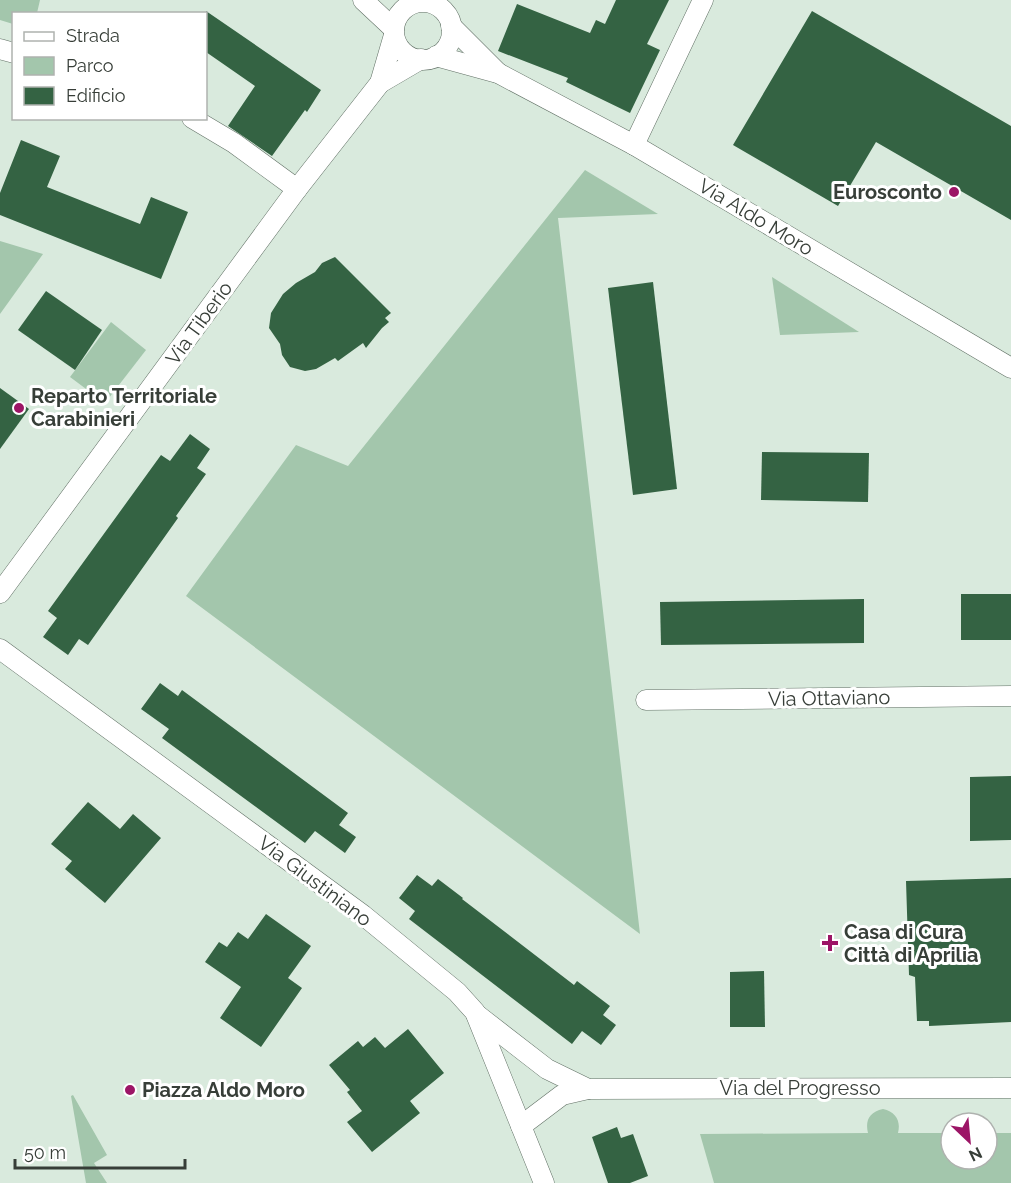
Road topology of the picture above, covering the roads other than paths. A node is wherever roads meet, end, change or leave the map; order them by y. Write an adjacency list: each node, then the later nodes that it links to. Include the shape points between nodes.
1 (363, 0): 6 (street, Via Aldo Moro)
2 (459, 0): 5 (street)
3 (703, 0): 11 (street)
4 (409, 2): 5 (street, Via Aldo Moro, via 436,5); 6 (street, Via Aldo Moro, via 396,20)
5 (450, 22): 7 (street, via 448,44); 8 (street, Via Aldo Moro)
6 (394, 32): 7 (street, Via Aldo Moro, via 404,52); 9 (street, Via Tiberio)
7 (429, 58): 8 (street, Via Aldo Moro); 9 (street, Via Tiberio)
8 (498, 73): 11 (street, Via Aldo Moro)
9 (380, 84): 12 (street, Via Tiberio)
10 (195, 120): 12 (street)
11 (634, 145): 13 (street, Via Aldo Moro)
12 (297, 189): 14 (street, Via Tiberio)
13 (1011, 368)
14 (0, 593)
15 (0, 649): 18 (street, Via Giustiniano, via 363,915 457,992)
16 (1011, 696): 17 (street, Via Ottaviano)
17 (646, 700)
18 (475, 1012): 20 (street, Via del Progresso, via 547,1069); 21 (street, Via Giustiniano)
19 (1011, 1088): 20 (street, Via del Progresso)
20 (588, 1089): 21 (street, Via del Progresso, via 562,1095)
21 (521, 1126): 22 (street, Via Giustiniano)
22 (544, 1183)

